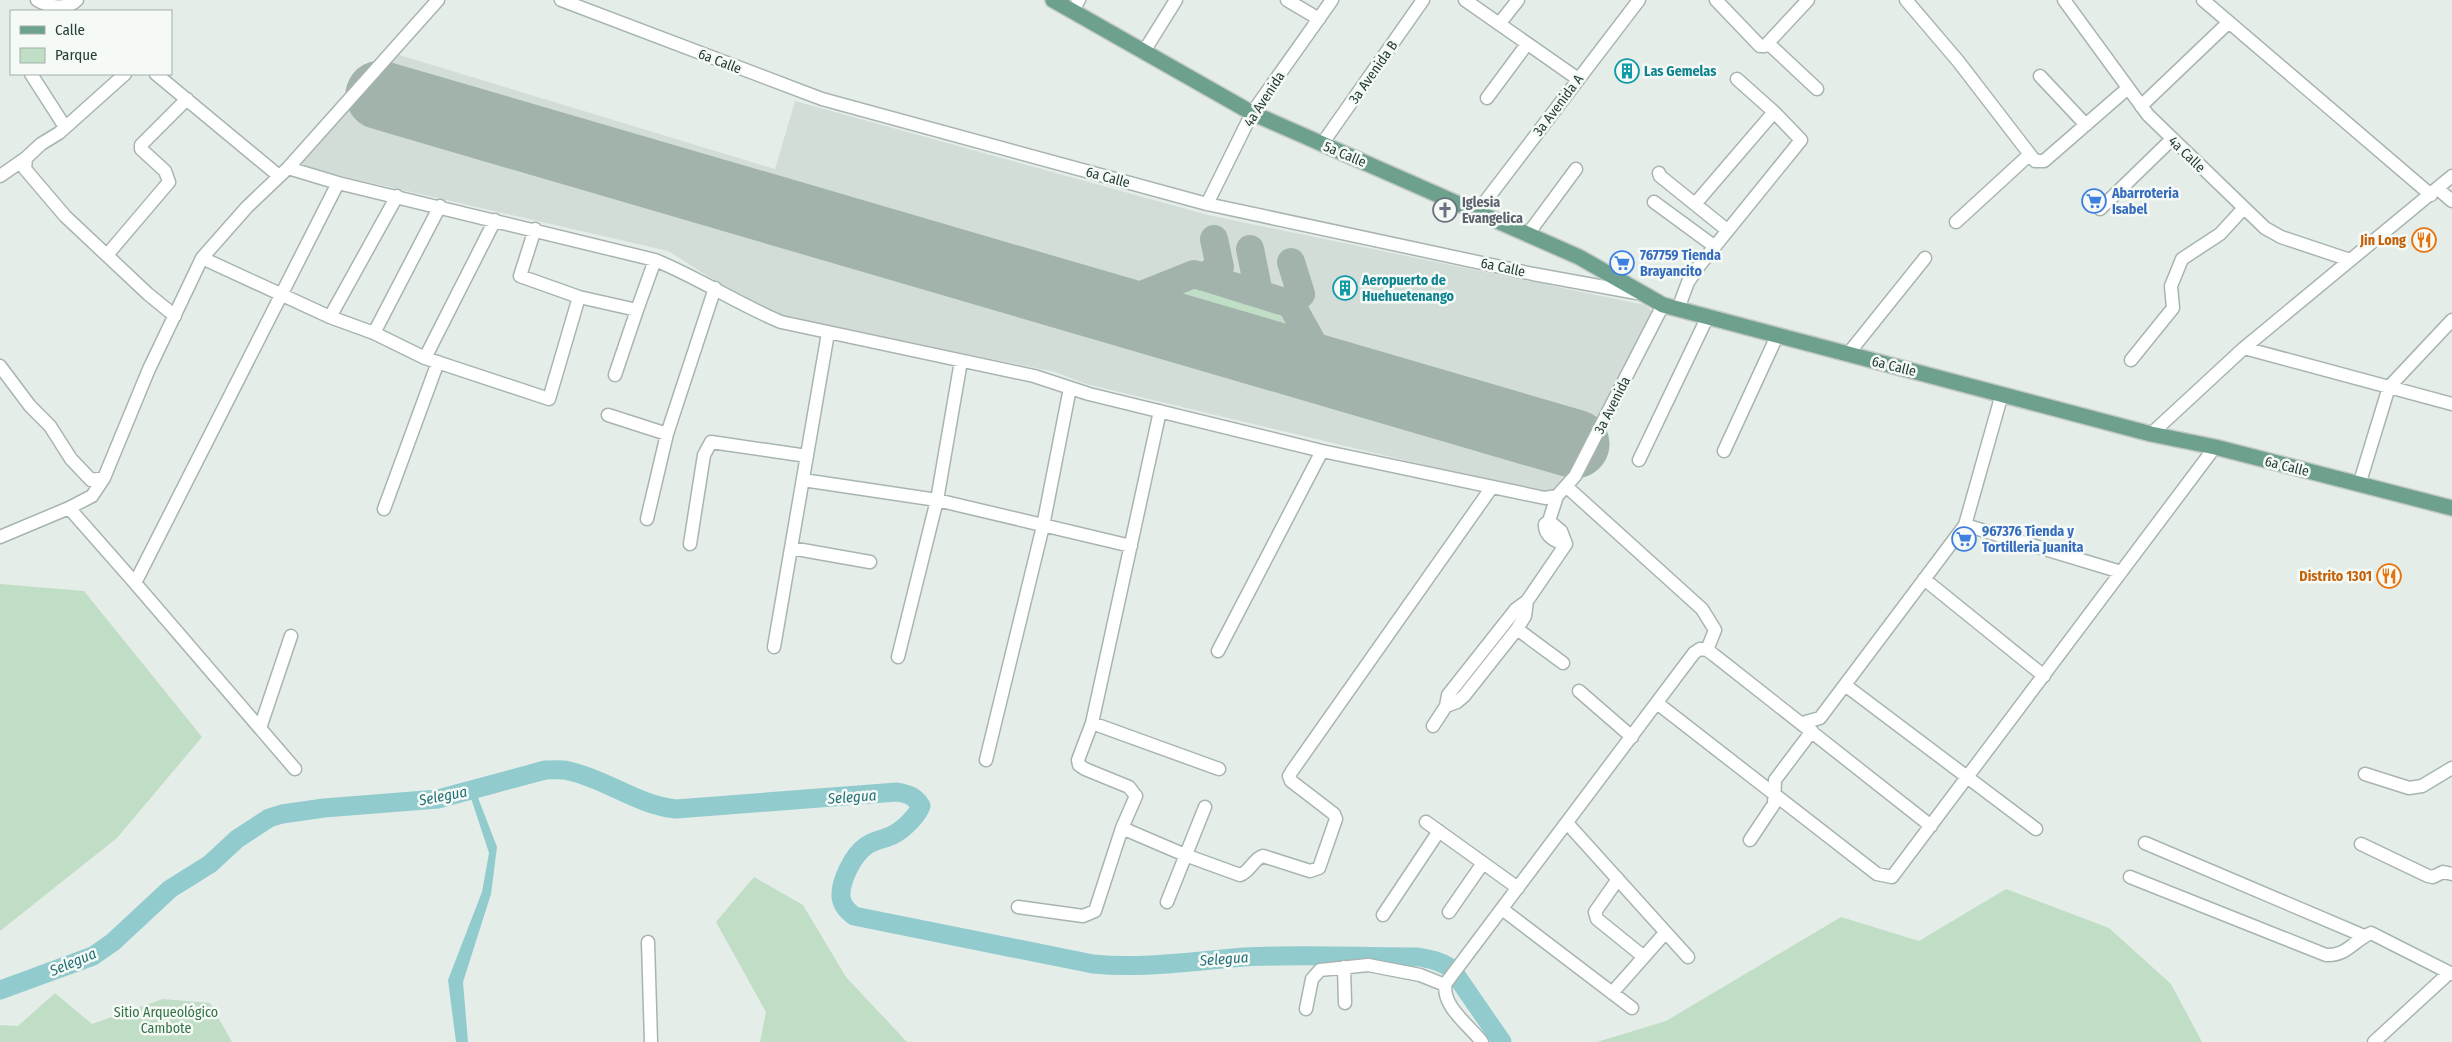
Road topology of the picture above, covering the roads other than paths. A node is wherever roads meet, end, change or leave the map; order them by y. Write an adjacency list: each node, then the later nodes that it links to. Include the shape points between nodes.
1 (37, 0): 17 (street, via 57,7)
2 (438, 0): 45 (street)
3 (561, 0): 54 (street, 6a Calle, via 822,99)
4 (1053, 0): 18 (main road, 5a Calle)
5 (1176, 0): 24 (street)
6 (1287, 0): 19 (street)
7 (1332, 0): 19 (street, 4a Avenida)
8 (1423, 0): 41 (street, 3a Avenida B)
9 (1465, 0): 21 (street)
10 (1518, 0): 21 (street)
11 (1639, 0): 29 (street, 3a Avenida A)
12 (1716, 0): 23 (street, via 1760,46)
13 (1808, 0): 23 (street)
14 (1906, 0): 42 (street, via 1958,61)
15 (2064, 0): 31 (street, 4a Calle)
16 (2203, 0): 20 (street)
17 (77, 5)
18 (1076, 5): 24 (main road, 5a Calle)
19 (1319, 19): 37 (street, 4a Avenida)
20 (2229, 22): 35 (street); 50 (street)
21 (1500, 24): 22 (street)
22 (1527, 44): 29 (street); 33 (street)
23 (1769, 44): 32 (street)
24 (1143, 53): 37 (main road, 5a Calle)
25 (32, 75): 39 (street)
26 (124, 75): 39 (street)
27 (157, 75): 34 (street)
28 (2040, 76): 38 (street)
29 (1578, 79): 59 (street, 3a Avenida A)
30 (1737, 79): 36 (street)
31 (2128, 88): 35 (street, 4a Calle); 38 (street)
32 (1817, 89)
33 (1487, 98)
34 (187, 99): 45 (street); 66 (street, via 141,145 144,154 165,171 169,182)
35 (2141, 106): 40 (street, 4a Calle)
36 (1774, 112): 55 (street); 63 (street, 3a Avenida, via 1801,140)
37 (1252, 113): 41 (main road, 5a Calle); 54 (street, 4a Avenida)
38 (2086, 125): 42 (street, via 2044,161 2036,161)
39 (65, 127): 43 (street)
40 (2172, 139): 57 (street); 58 (street, 4a Calle)
41 (1322, 144): 59 (main road, 5a Calle)
42 (2029, 155): 61 (street)
43 (26, 158): 47 (street); 66 (street, via 25,169 65,216)
44 (1576, 169): 64 (street)
45 (283, 172): 49 (street); 67 (street)
46 (1659, 173): 55 (street)
47 (0, 176)
48 (2452, 176): 50 (street)
49 (338, 183): 51 (street); 72 (street)
50 (2434, 192): 52 (street); 70 (street)
51 (397, 196): 56 (street); 78 (street)
52 (2452, 201)
53 (1654, 202): 65 (street)
54 (1206, 204): 73 (street, 6a Calle)
55 (1695, 204): 63 (street)
56 (440, 206): 60 (street); 81 (street)
57 (2100, 209)
58 (2243, 209): 70 (street, 4a Calle, via 2264,228 2281,237); 87 (street, via 2220,234 2182,259 2172,286 2173,308)
59 (1478, 211): 64 (main road, 5a Calle)
60 (495, 220): 62 (street); 86 (street)
61 (1956, 222)
62 (535, 229): 69 (street); 74 (street, via 520,276)
63 (1727, 230): 65 (street, 3a Avenida)
64 (1528, 234): 73 (main road, 5a Calle, via 1579,257)
65 (1714, 246): 75 (street, 3a Avenida)
66 (107, 254): 77 (street)
67 (202, 258): 72 (street); 77 (street)
68 (1925, 258): 85 (street)
69 (656, 260): 71 (street); 76 (street)
70 (2350, 260): 84 (street)
71 (715, 288): 82 (street, via 745,307 781,322); 98 (street)
72 (282, 293): 78 (street); 125 (street)
73 (1644, 294): 75 (main road, 6a Calle)
74 (580, 297): 76 (street); 89 (street, via 549,399)
75 (1670, 307): 79 (main road, 6a Calle); 109 (street, 3a Avenida)
76 (637, 310): 91 (street)
77 (175, 316): 105 (street, via 149,368)
78 (330, 317): 81 (street)
79 (1707, 318): 83 (main road, 6a Calle); 104 (street)
80 (2452, 320): 92 (street)
81 (374, 333): 86 (street)
82 (828, 333): 88 (street); 103 (street)
83 (1777, 336): 85 (main road, 6a Calle); 102 (street)
84 (2244, 348): 92 (street); 99 (street)
85 (1848, 354): 94 (main road, 6a Calle)
86 (425, 358): 89 (street)
87 (2132, 360)
88 (961, 361): 93 (street, via 1034,376); 111 (street)
89 (438, 362): 114 (street)
90 (0, 366): 105 (street, via 83,472 91,480)
91 (615, 375)
92 (2389, 387): 95 (street); 107 (street)
93 (1070, 388): 96 (street); 117 (street)
94 (2002, 394): 99 (main road, 6a Calle); 116 (street)
95 (2452, 404)
96 (1160, 411): 101 (street); 120 (street)
97 (608, 415): 98 (street)
98 (667, 434): 115 (street)
99 (2151, 434): 100 (main road, 6a Calle)
100 (2215, 447): 107 (main road, 6a Calle); 123 (street)
101 (1322, 451): 108 (street); 131 (street)
102 (1724, 451)
103 (807, 456): 106 (street); 119 (street, via 711,442 704,455)
104 (1639, 460)
105 (104, 478): 112 (street, via 92,496)
106 (803, 480): 111 (street); 121 (street)
107 (2359, 485): 113 (main road, 6a Calle)
108 (1492, 487): 110 (street, via 1545,498); 161 (street, via 1289,776 1336,819 1319,868 1310,871 1263,856 1240,875)
109 (1567, 487): 110 (street, 3a Avenida); 130 (street, via 1702,608 1715,630)
110 (1554, 496): 126 (street, via 1549,521 1560,531 1566,544)
111 (937, 500): 117 (street); 132 (street)
112 (69, 508): 118 (street); 125 (street)
113 (2452, 508)
114 (384, 509)
115 (647, 519)
116 (1965, 525): 123 (street); 124 (street)
117 (1043, 526): 120 (street); 144 (street)
118 (0, 537)
119 (690, 544)
120 (1131, 546): 139 (street)
121 (791, 548): 122 (street); 129 (street)
122 (870, 562)
123 (2121, 572): 134 (street)
124 (1924, 579): 134 (street); 135 (street)
125 (135, 583): 142 (street)
126 (1527, 601): 127 (street, via 1525,616); 138 (street, via 1516,609 1448,695)
127 (1517, 629): 133 (street); 138 (street, via 1464,696)
128 (291, 636): 142 (street)
129 (774, 647)
130 (1707, 650): 137 (street, via 1700,648 1694,653); 141 (street)
131 (1218, 651)
132 (898, 658)
133 (1563, 663)
134 (2044, 676): 149 (street)
135 (1845, 684): 141 (street, via 1820,718); 149 (street)
136 (1579, 691): 143 (street)
137 (1657, 703): 143 (street); 150 (street)
138 (1446, 706): 140 (street)
139 (1092, 723): 147 (street); 155 (street, via 1079,765 1134,791 1136,796)
140 (1433, 726)
141 (1807, 727): 150 (street, via 1775,780); 154 (street)
142 (260, 728): 146 (street)
143 (1632, 737): 153 (street)
144 (986, 760)
145 (2452, 768): 148 (street, via 2422,786 2409,788)
146 (295, 769)
147 (1218, 769)
148 (2365, 774)
149 (1966, 779): 154 (street); 156 (street)
150 (1775, 795): 154 (street, via 1885,877 1892,877); 158 (street, via 1774,804)
151 (1206, 807): 161 (street)
152 (1426, 822): 157 (street)
153 (1567, 823): 165 (street); 166 (street)
154 (1931, 826)
155 (1122, 828): 161 (street); 168 (street, via 1096,911 1084,916)
156 (2036, 830)
157 (1439, 831): 162 (street); 171 (street)
158 (1750, 840)
159 (2145, 843): 173 (street)
160 (2361, 844): 163 (street, via 2428,876 2443,872)
161 (1185, 855): 167 (street)
162 (1483, 863): 166 (street); 170 (street)
163 (2452, 874)
164 (2130, 877): 173 (street, via 2326,955 2349,950)
165 (1618, 879): 172 (street); 175 (street, via 1595,912 1597,919)
166 (1518, 888): 169 (street)
167 (1167, 902)
168 (1018, 907)
169 (1502, 909): 179 (street); 180 (street)
170 (1449, 912)
171 (1383, 915)
172 (1665, 932): 175 (street); 176 (street)
173 (2364, 936): 178 (street, via 2376,934)
174 (648, 942): 184 (street)
175 (1644, 957): 180 (street)
176 (1688, 957)
177 (1344, 968): 179 (street, via 1368,965); 181 (street); 183 (street, via 1320,970 1315,974)
178 (2450, 974): 186 (street)
179 (1447, 982): 185 (street, via 1446,996 1453,1009)
180 (1612, 993): 182 (street)
181 (1345, 1002)
182 (1632, 1008)
183 (1306, 1009)
184 (651, 1042)
185 (1482, 1042)
186 (2374, 1042)

